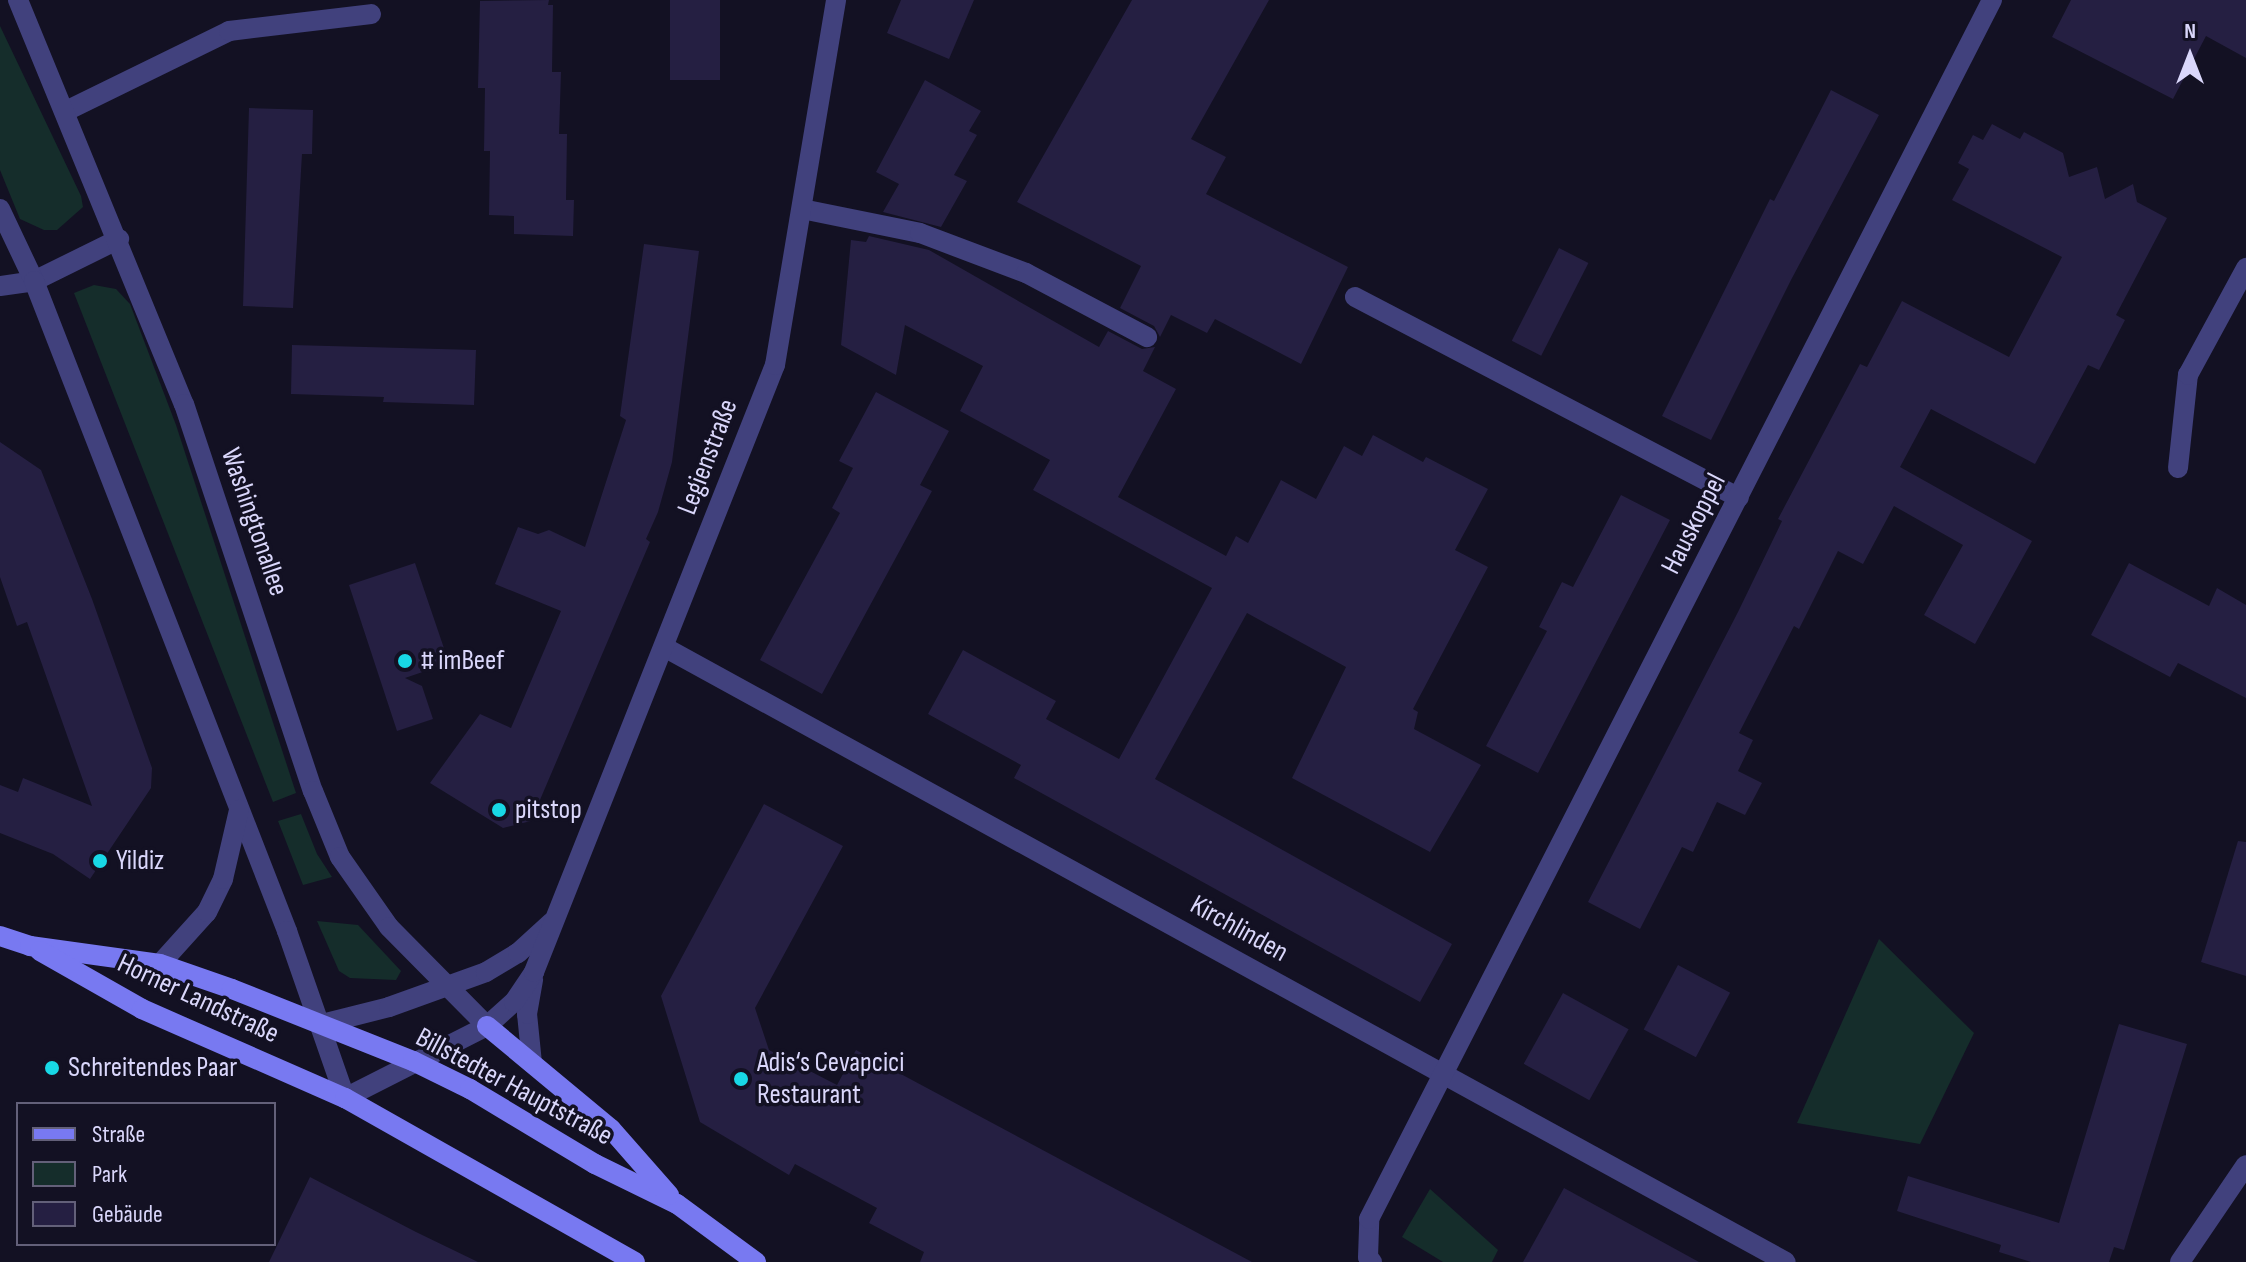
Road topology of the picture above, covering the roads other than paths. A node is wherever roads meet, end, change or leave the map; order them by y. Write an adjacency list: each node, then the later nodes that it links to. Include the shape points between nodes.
1 (18, 0): 5 (street, Washingtonallee)
2 (836, 0): 7 (street, Legienstraße)
3 (1992, 0): 15 (street, Hauskoppel)
4 (371, 14): 5 (street, via 229,31)
5 (66, 111): 8 (street, Washingtonallee)
6 (0, 209): 10 (street)
7 (802, 209): 13 (street, via 920,233 1026,273); 16 (street, Legienstraße, via 775,365)
8 (119, 239): 10 (street); 23 (street, Washingtonallee, via 184,404 313,791 340,857 389,927)
9 (2246, 268): 14 (street, via 2188,375)
10 (34, 281): 11 (street); 17 (street)
11 (0, 286)
12 (1355, 297): 15 (street)
13 (1147, 337)
14 (2178, 468)
15 (1739, 498): 28 (street, Hauskoppel)
16 (664, 647): 18 (street, Legienstraße); 28 (street, Kirchlinden)
17 (239, 810): 21 (street, via 223,879 207,912); 24 (street)
18 (559, 915): 22 (street, Legienstraße); 23 (street, Legienstraße, via 518,953)
19 (0, 936): 20 (main road, Horner Landstraße)
20 (30, 946): 21 (main road, Horner Landstraße); 29 (main road, Horner Landstraße, via 142,1009)
21 (160, 964): 24 (main road, Horner Landstraße)
22 (534, 972): 25 (street, Legienstraße, via 514,1002); 27 (street, Legienstraße, via 527,1014)
23 (448, 989): 24 (street, Legienstraße); 25 (street, Washingtonallee)
24 (322, 1024): 26 (main road, Billstedter Hauptstraße); 29 (street)
25 (487, 1026): 26 (street, Legienstraße); 27 (main road, Billstedter Hauptstraße)
26 (413, 1061): 29 (street, Legienstraße); 31 (main road, Billstedter Hauptstraße)
27 (532, 1063): 31 (main road, Billstedter Hauptstraße, via 611,1129)
28 (1444, 1072): 34 (street, Hauskoppel, via 1369,1219); 35 (street, Kirchlinden)
29 (345, 1098): 32 (main road)
30 (2246, 1165): 36 (street)
31 (677, 1204): 33 (main road, Billstedter Hauptstraße)
32 (635, 1262)
33 (756, 1262)
34 (1372, 1262)
35 (1786, 1262)
36 (2180, 1262)

